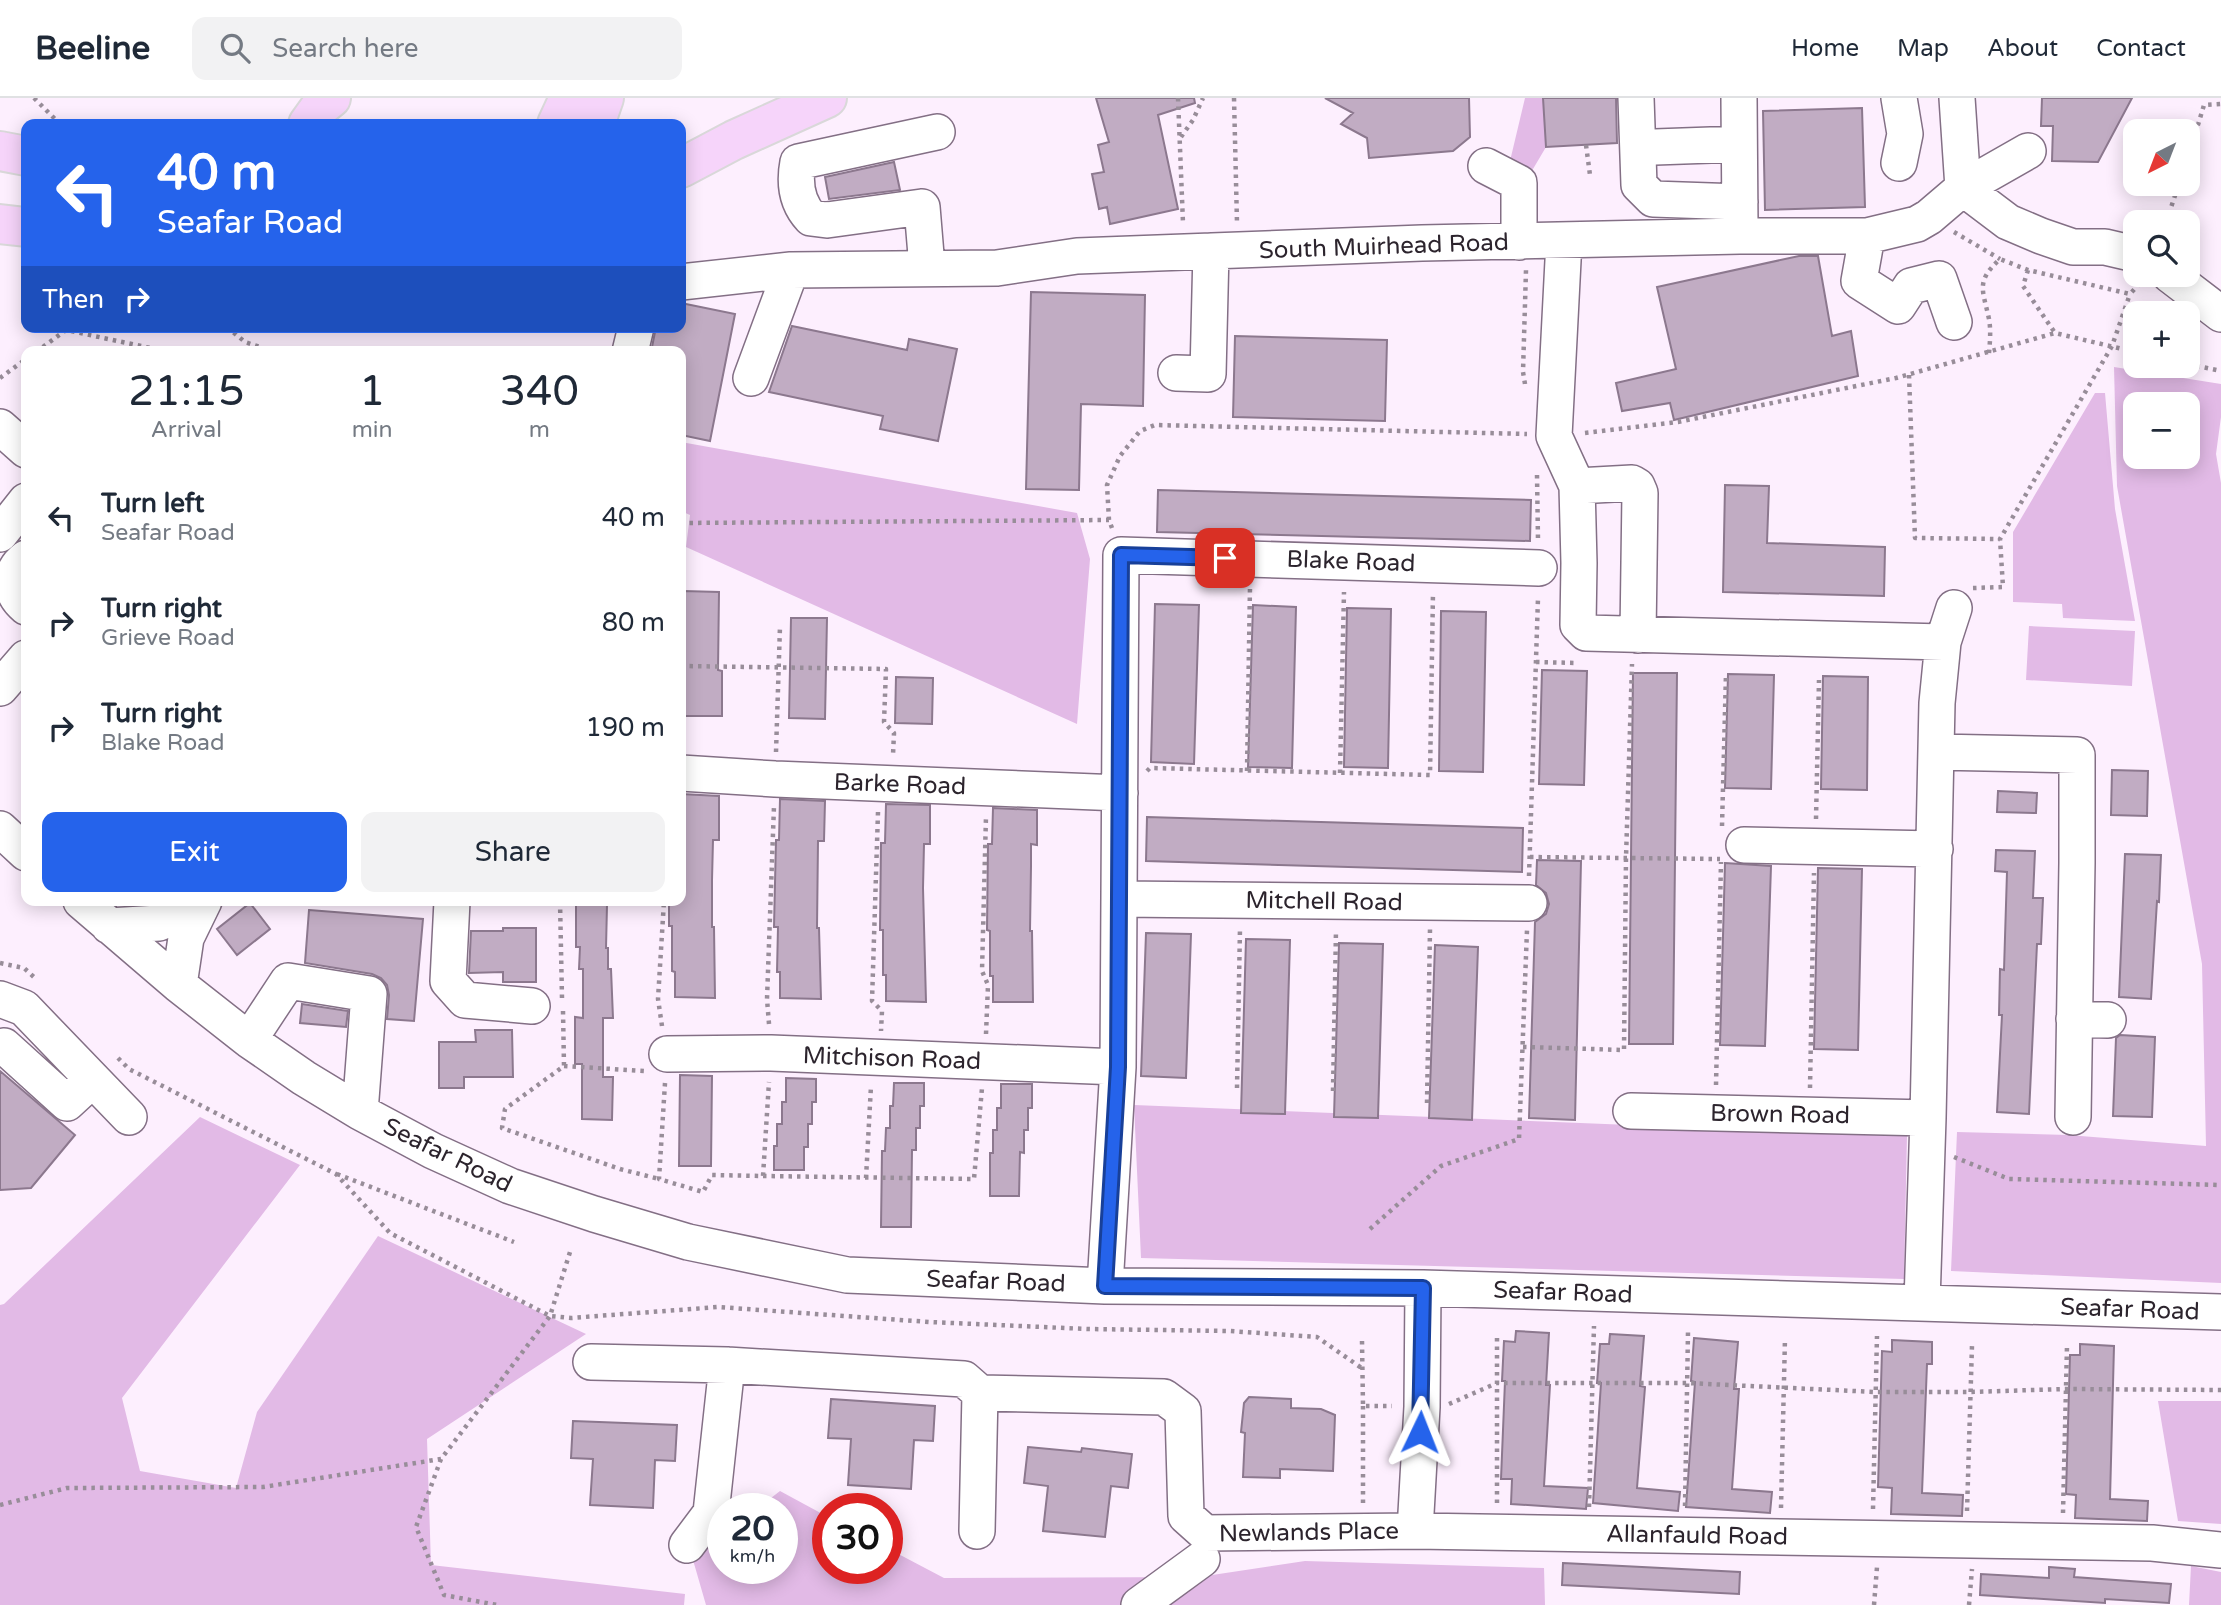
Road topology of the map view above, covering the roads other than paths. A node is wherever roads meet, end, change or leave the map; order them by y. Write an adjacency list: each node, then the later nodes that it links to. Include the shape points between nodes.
1 (331, 98): 9 (main road)
2 (569, 98): 10 (main road)
3 (604, 98): 11 (main road)
4 (827, 98): 19 (main road)
5 (1636, 98): 22 (street, via 1639,185 1653,199)
6 (1739, 98): 13 (street)
7 (1899, 98): 18 (street, via 1905,134)
8 (1958, 98): 21 (street)
9 (312, 119)
10 (559, 119)
11 (597, 119)
12 (937, 132): 30 (street, via 798,162 796,174 800,207 811,218 827,220 922,207)
13 (1739, 144): 14 (street); 22 (street)
14 (1655, 147)
15 (0, 151): 17 (main road)
16 (2028, 151): 21 (street, South Muirhead Road)
17 (21, 155)
18 (1899, 163)
19 (686, 164)
20 (1486, 166): 27 (street, via 1520,183)
21 (1963, 188): 25 (street, South Muirhead Road, via 1917,224); 29 (street, via 2008,222 2073,247 2105,247)
22 (1740, 219): 25 (street, South Muirhead Road); 26 (street, South Muirhead Road)
23 (0, 224): 24 (main road)
24 (21, 226)
25 (1867, 236): 35 (street, via 1858,281 1898,306 1910,286 1939,279)
26 (1564, 241): 27 (street, South Muirhead Road); 40 (street, via 1554,436)
27 (1523, 242): 28 (street, South Muirhead Road)
28 (1211, 251): 30 (street, South Muirhead Road, via 1077,256 997,268); 36 (street, via 1208,374)
29 (2123, 257)
30 (927, 267): 31 (street, South Muirhead Road)
31 (791, 270): 32 (street, South Muirhead Road); 37 (street)
32 (686, 281)
33 (2175, 287): 34 (street)
34 (2221, 314)
35 (1954, 322)
36 (1176, 373)
37 (751, 378)
38 (0, 427): 39 (street)
39 (21, 446)
40 (1577, 486): 47 (street, via 1578,625 1586,634); 47 (street, via 1632,483 1640,493)
41 (21, 507): 42 (street)
42 (0, 534)
43 (14, 559): 45 (street, via 12,581)
44 (1539, 568): 53 (street, Blake Road, via 1121,555)
45 (21, 603)
46 (1954, 608): 48 (street)
47 (1638, 635): 48 (street)
48 (1943, 642): 51 (street)
49 (21, 664): 50 (street)
50 (0, 688)
51 (1936, 752): 57 (street); 75 (street, via 2077,741 2091,1020)
52 (686, 773): 53 (street, Barke Road)
53 (1120, 793): 58 (street)
54 (0, 829): 56 (street)
55 (1727, 846): 57 (street)
56 (21, 848)
57 (1935, 849): 77 (street)
58 (1119, 899): 59 (street, Mitchell Road); 72 (street)
59 (1528, 903)
60 (87, 906): 64 (street, Seafar Road)
61 (195, 906): 64 (street, via 159,923)
62 (201, 906): 65 (street, via 186,937)
63 (452, 906): 67 (street, via 448,981 465,1000)
64 (110, 926): 65 (street, Seafar Road)
65 (179, 985): 69 (street, Seafar Road)
66 (0, 999): 71 (street, via 24,1008)
67 (531, 1006)
68 (1, 1039): 71 (street, via 67,1103)
69 (249, 1040): 74 (street, Seafar Road); 74 (street, via 288,981 369,994)
70 (666, 1063): 72 (street, Mitchison Road, via 771,1053)
71 (101, 1065): 76 (street)
72 (1118, 1067): 78 (street)
73 (1631, 1111): 77 (street, Brown Road, via 1809,1115)
74 (360, 1112): 78 (street, Seafar Road, via 510,1186 688,1242 847,1275)
75 (2073, 1117)
76 (129, 1118)
77 (1928, 1132): 80 (street)
78 (1105, 1286): 79 (street, Seafar Road)
79 (1423, 1288): 80 (street, Seafar Road); 86 (street)
80 (1922, 1302): 81 (street, Seafar Road)
81 (2221, 1312)
82 (591, 1362): 83 (street, Newlands Place)
83 (727, 1365): 84 (street, Newlands Place, via 964,1379); 87 (street, via 711,1513)
84 (980, 1393): 85 (street); 86 (street, Newlands Place, via 1164,1397 1183,1411 1186,1516 1205,1533)
85 (977, 1531)
86 (1415, 1531): 88 (street, Allanfauld Road, via 2152,1543)
87 (687, 1545)
88 (2221, 1550)
89 (1202, 1559): 90 (street)
90 (1139, 1605)

